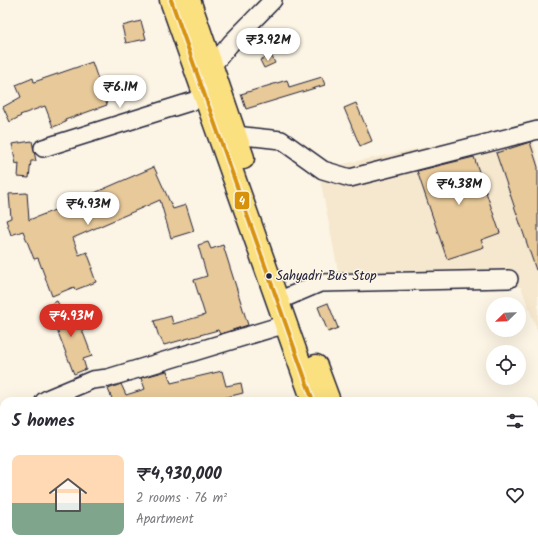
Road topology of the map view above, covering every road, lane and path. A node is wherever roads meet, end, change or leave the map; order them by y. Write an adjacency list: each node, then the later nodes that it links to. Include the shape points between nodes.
1 (170, 0): 5 (highway)
2 (189, 0): 4 (highway)
3 (273, 0): 4 (street)
4 (212, 66): 7 (highway)
5 (206, 97): 8 (street); 10 (highway)
6 (538, 130): 7 (street, via 350,178 323,170 281,140)
7 (235, 135): 10 (highway)
8 (43, 148)
9 (509, 279): 10 (street, via 320,282)
10 (285, 297): 11 (highway); 14 (highway)
11 (286, 324): 12 (street, via 108,378 92,380); 13 (highway)
12 (51, 397)
13 (312, 397)
14 (327, 397)

